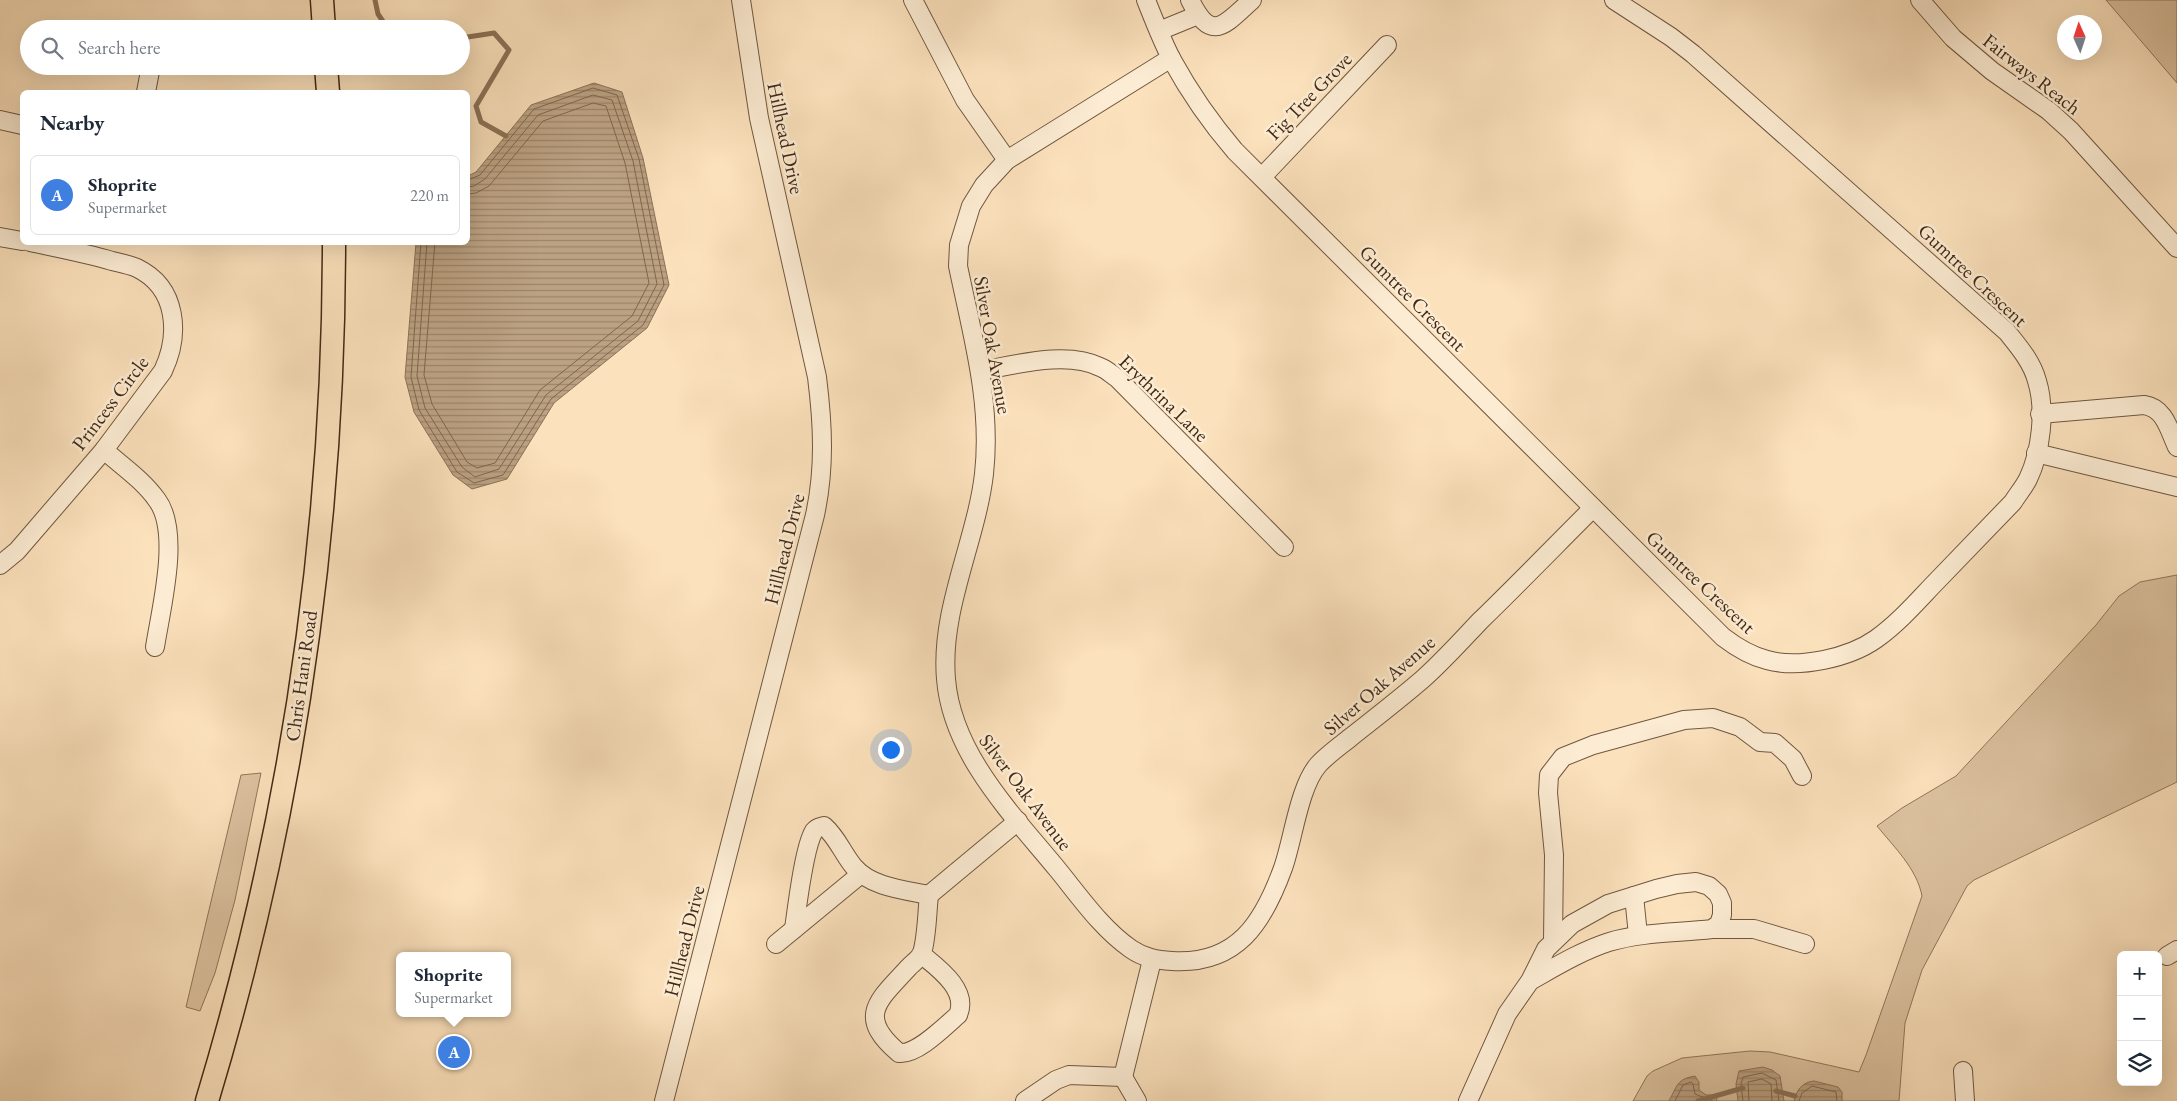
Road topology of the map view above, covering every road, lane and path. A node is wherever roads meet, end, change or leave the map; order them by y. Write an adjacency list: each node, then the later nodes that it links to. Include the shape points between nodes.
1 (322, 0): 9 (main road)
2 (741, 0): 53 (street, Hillhead Drive, via 759,118 817,377 822,417 822,467 815,515)
3 (913, 0): 19 (street, via 965,100)
4 (1146, 0): 10 (street, Gumtree Crescent)
5 (1252, 0): 8 (street, via 1226,23 1212,27 1205,24)
6 (1614, 0): 27 (street, Gumtree Crescent, via 1693,54 2007,332 2023,352 2038,381)
7 (1920, 0): 25 (street, Fairways Reach, via 1953,38 2071,131)
8 (1194, 8): 10 (street)
9 (323, 20)
10 (1159, 30): 12 (street, Gumtree Crescent)
11 (1387, 45): 20 (street, Fig Tree Grove)
12 (1171, 58): 19 (street, Silver Oak Avenue); 20 (street, Gumtree Crescent, via 1211,123)
13 (149, 75): 15 (street)
14 (327, 75): 16 (main road)
15 (146, 90)
16 (328, 90)
17 (0, 120): 18 (street)
18 (20, 125)
19 (1007, 160): 26 (street, Silver Oak Avenue, via 984,185 971,206 959,245 958,266)
20 (1262, 176): 32 (street, Gumtree Crescent)
21 (0, 237): 22 (street)
22 (20, 241)
23 (46, 245): 29 (street, Princess Circle, via 138,269 153,280 168,298 173,313 174,334 163,371)
24 (334, 245): 52 (main road, Chris Hani Road, via 331,403 308,637 289,759 258,913 233,1016)
25 (2177, 248)
26 (980, 371): 33 (street, Erythrina Lane, via 1056,360 1083,361 1100,366 1116,378); 37 (street, Silver Oak Avenue, via 984,392 985,472 952,613 946,676 949,708 961,739 973,762)
27 (2040, 414): 28 (street, via 2151,406 2164,418); 30 (street, Gumtree Crescent)
28 (2177, 447)
29 (104, 450): 34 (street, Princess Circle, via 17,551); 35 (street, via 158,500 167,518 168,560)
30 (2036, 453): 31 (street); 32 (street, Gumtree Crescent, via 2028,479 2013,502 1899,620 1852,652 1826,660 1768,661 1736,647)
31 (2177, 487)
32 (1593, 508): 48 (street, Silver Oak Avenue, via 1426,676 1316,767 1305,792 1282,870 1256,925 1242,941 1209,958 1187,962)
33 (1284, 547)
34 (0, 565)
35 (155, 647)
36 (1802, 776): 44 (street, via 1793,759 1775,743 1760,742 1740,727 1713,718 1684,720 1593,745 1564,757 1549,775 1548,793 1554,855)
37 (1018, 821): 39 (street); 48 (street, Silver Oak Avenue, via 1105,926 1133,951)
38 (861, 874): 39 (street, via 870,880); 41 (street); 41 (street, via 830,831 824,826 815,830 808,847)
39 (929, 896): 47 (street)
40 (1634, 896): 42 (street, via 1677,884 1696,882 1709,886 1722,903 1719,924); 43 (street); 44 (street, via 1608,904 1572,924)
41 (794, 929): 45 (street)
42 (1712, 929): 43 (street); 46 (street, via 1754,929)
43 (1638, 935): 49 (street, via 1567,960)
44 (1554, 941): 49 (street, via 1546,949)
45 (776, 944)
46 (1805, 944)
47 (922, 954): 47 (street, via 950,980 958,993 961,1008 958,1015 915,1050 899,1053 876,1027 874,1016 885,993)
48 (1152, 960): 51 (street)
49 (1530, 982): 56 (street, via 1507,1014)
50 (1963, 1071): 57 (street)
51 (1123, 1077): 54 (street, via 1069,1075); 55 (street)
52 (207, 1101)
53 (664, 1101)
54 (1025, 1101)
55 (1137, 1101)
56 (1468, 1101)
57 (1965, 1101)

